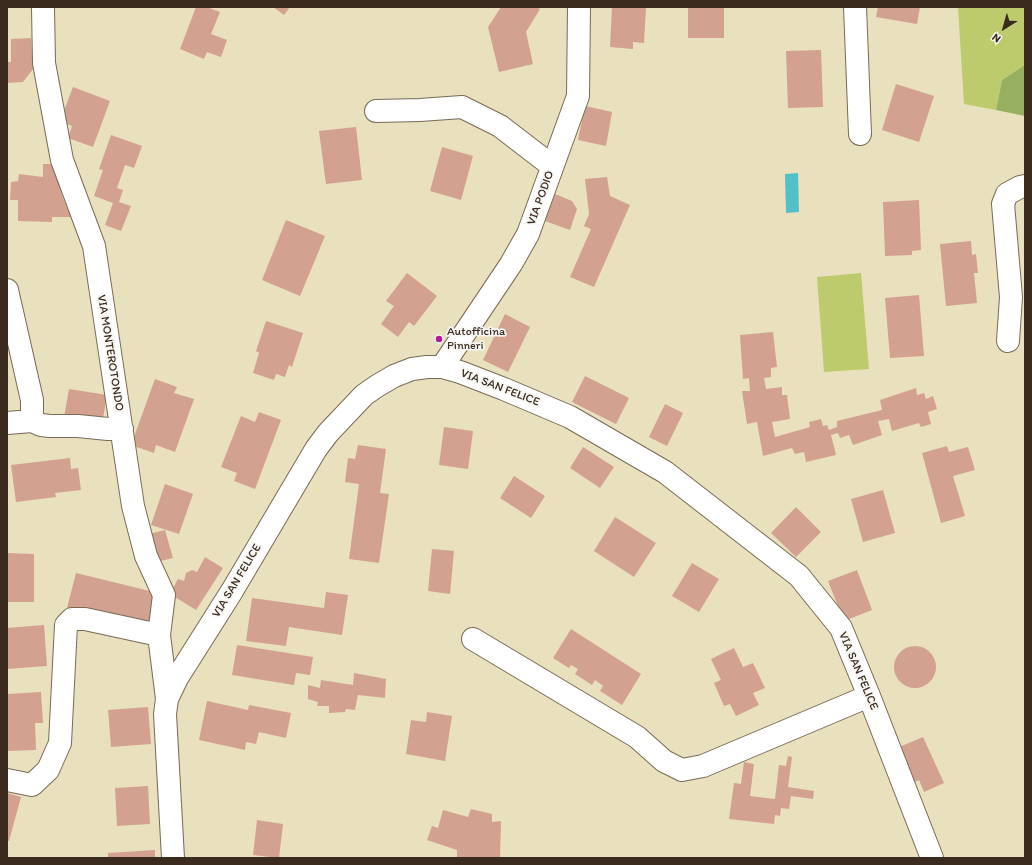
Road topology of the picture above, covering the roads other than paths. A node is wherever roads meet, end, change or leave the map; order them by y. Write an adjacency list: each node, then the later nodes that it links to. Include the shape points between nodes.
1 (43, 7): 13 (street, VIA MONTEROTONDO, via 44,63 62,160 94,246)
2 (579, 7): 6 (street, VIA PODIO, via 578,96)
3 (855, 7): 5 (street)
4 (376, 111): 6 (street, via 462,106 500,126)
5 (860, 134)
6 (552, 166): 10 (street, VIA PODIO, via 528,234 511,264)
7 (1025, 186): 9 (street, via 1007,194 1003,204 1011,297)
8 (7, 290): 11 (street, via 32,400)
9 (1008, 341)
10 (442, 367): 16 (street, VIA SAN FELICE, via 504,389 570,417 665,472 799,576 841,628); 17 (street, VIA SAN FELICE, via 412,369 388,379 364,395 328,433 177,678)
11 (32, 421): 12 (street); 13 (street, via 50,426)
12 (7, 423)
13 (122, 429): 14 (street, VIA MONTEROTONDO, via 133,506 146,556 164,595)
14 (159, 636): 17 (street, VIA MONTEROTONDO); 18 (street, via 72,618 66,626 60,743 48,770 32,785)
15 (473, 639): 16 (street, via 637,736 664,761 682,770 703,766)
16 (869, 696): 20 (street, VIA SAN FELICE)
17 (167, 699): 19 (street, VIA SAN FELICE, via 165,714)
18 (7, 780)
19 (173, 858)
20 (932, 858)

